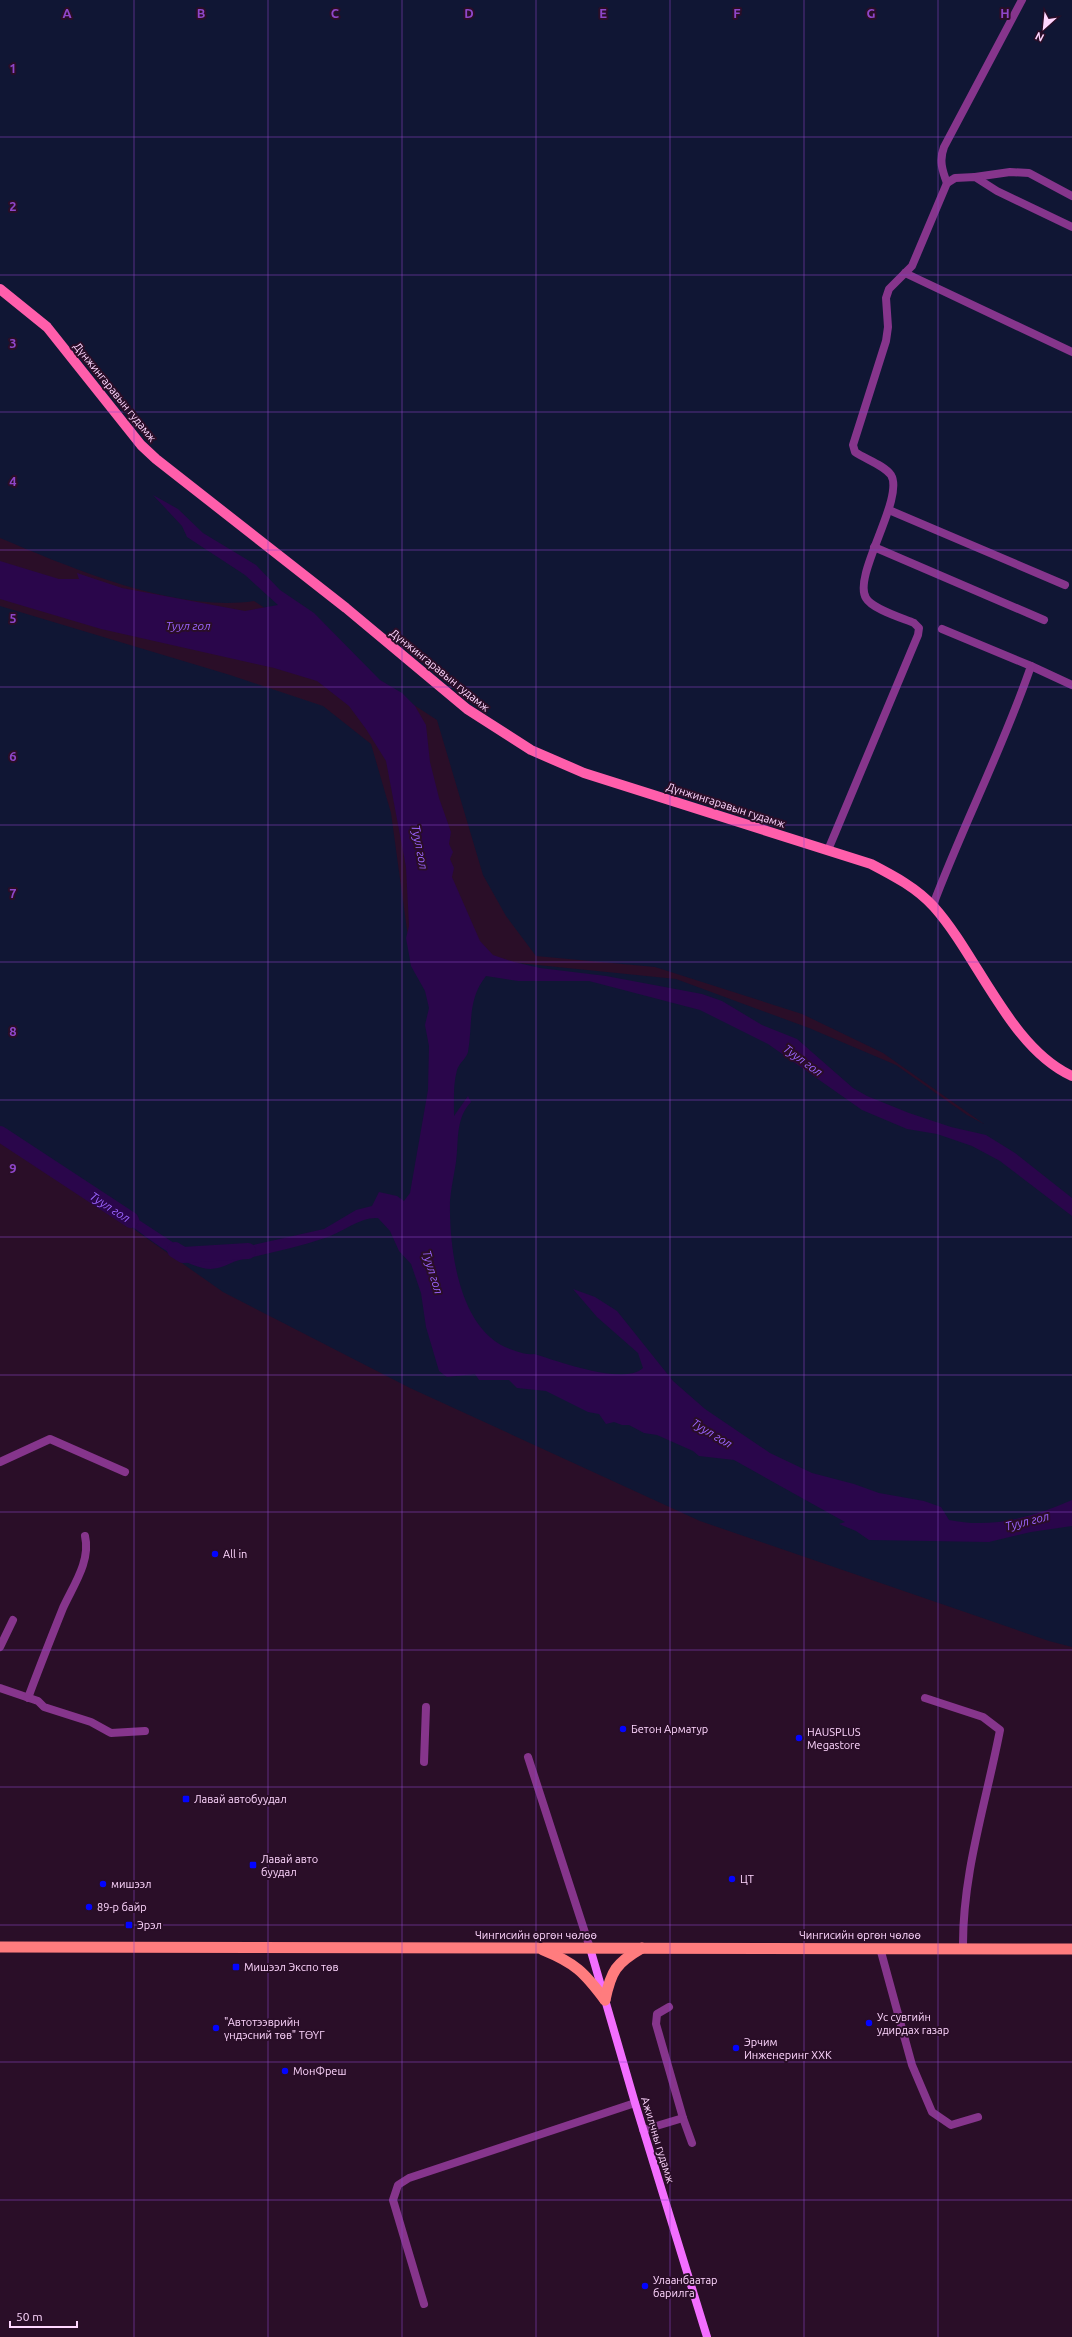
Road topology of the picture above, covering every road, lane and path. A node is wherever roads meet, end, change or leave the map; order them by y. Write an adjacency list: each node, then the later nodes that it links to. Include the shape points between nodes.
1 (1022, 0): 3 (street, via 944,147 942,168)
2 (975, 177): 3 (street, via 955,178); 4 (street, via 1021,171); 5 (street, via 997,191)
3 (947, 183): 6 (street, via 917,255)
4 (1072, 196)
5 (1072, 227)
6 (905, 273): 8 (street); 9 (street, via 889,289 886,298 886,341 853,445 855,452 890,474 893,481)
7 (0, 288): 16 (main road, Дүнжингаравын гудамж, via 47,327 141,445 156,459 490,725 531,750 584,773)
8 (1072, 352)
9 (888, 510): 10 (street); 11 (street)
10 (874, 547): 12 (street); 16 (street, via 863,585 866,599 872,605 914,623 919,628 918,635)
11 (1065, 584)
12 (1044, 620)
13 (942, 630): 14 (street)
14 (1030, 666): 15 (street); 17 (street, via 1018,702 955,846)
15 (1072, 685)
16 (828, 850): 17 (main road, Дүнжингаравын гудамж, via 885,871 911,886)
17 (933, 905): 18 (main road, Дүнжингаравын гудамж, via 1020,1032 1042,1055)
18 (1072, 1076)
19 (0, 1462): 20 (street, via 50,1439)
20 (125, 1472)
21 (86, 1536): 25 (street, via 87,1545 80,1574)
22 (12, 1620): 23 (street)
23 (0, 1648)
24 (0, 1688): 25 (street)
25 (28, 1698): 28 (street, via 38,1700 44,1707 91,1722 112,1733)
26 (925, 1698): 36 (street, via 983,1717 1000,1730 967,1880)
27 (426, 1706): 30 (street)
28 (145, 1731)
29 (528, 1757): 33 (street)
30 (424, 1762)
31 (0, 1947): 32 (highway, Чингисийн өргөн чөлөө)
32 (538, 1948): 33 (highway, Чингисийн өргөн чөлөө); 38 (highway, via 568,1960)
33 (590, 1948): 34 (highway, Чингисийн өргөн чөлөө); 38 (main road, Ажилчны гудамж)
34 (642, 1948): 35 (highway, Чингисийн өргөн чөлөө); 38 (highway, via 625,1958 613,1972)
35 (880, 1948): 36 (highway, Чингисийн өргөн чөлөө); 41 (street, via 912,2065 932,2112 951,2125)
36 (963, 1949): 37 (highway, Чингисийн өргөн чөлөө)
37 (1072, 1949)
38 (605, 2000): 40 (main road, Ажилчны гудамж)
39 (669, 2006): 42 (street, via 657,2014 656,2024)
40 (635, 2103): 43 (main road, Ажилчны гудамж); 45 (street, via 409,2178 398,2185 393,2200)
41 (978, 2117)
42 (683, 2118): 43 (street); 44 (street)
43 (643, 2130): 46 (main road, Ажилчны гудамж)
44 (692, 2143)
45 (424, 2304)
46 (707, 2337)

